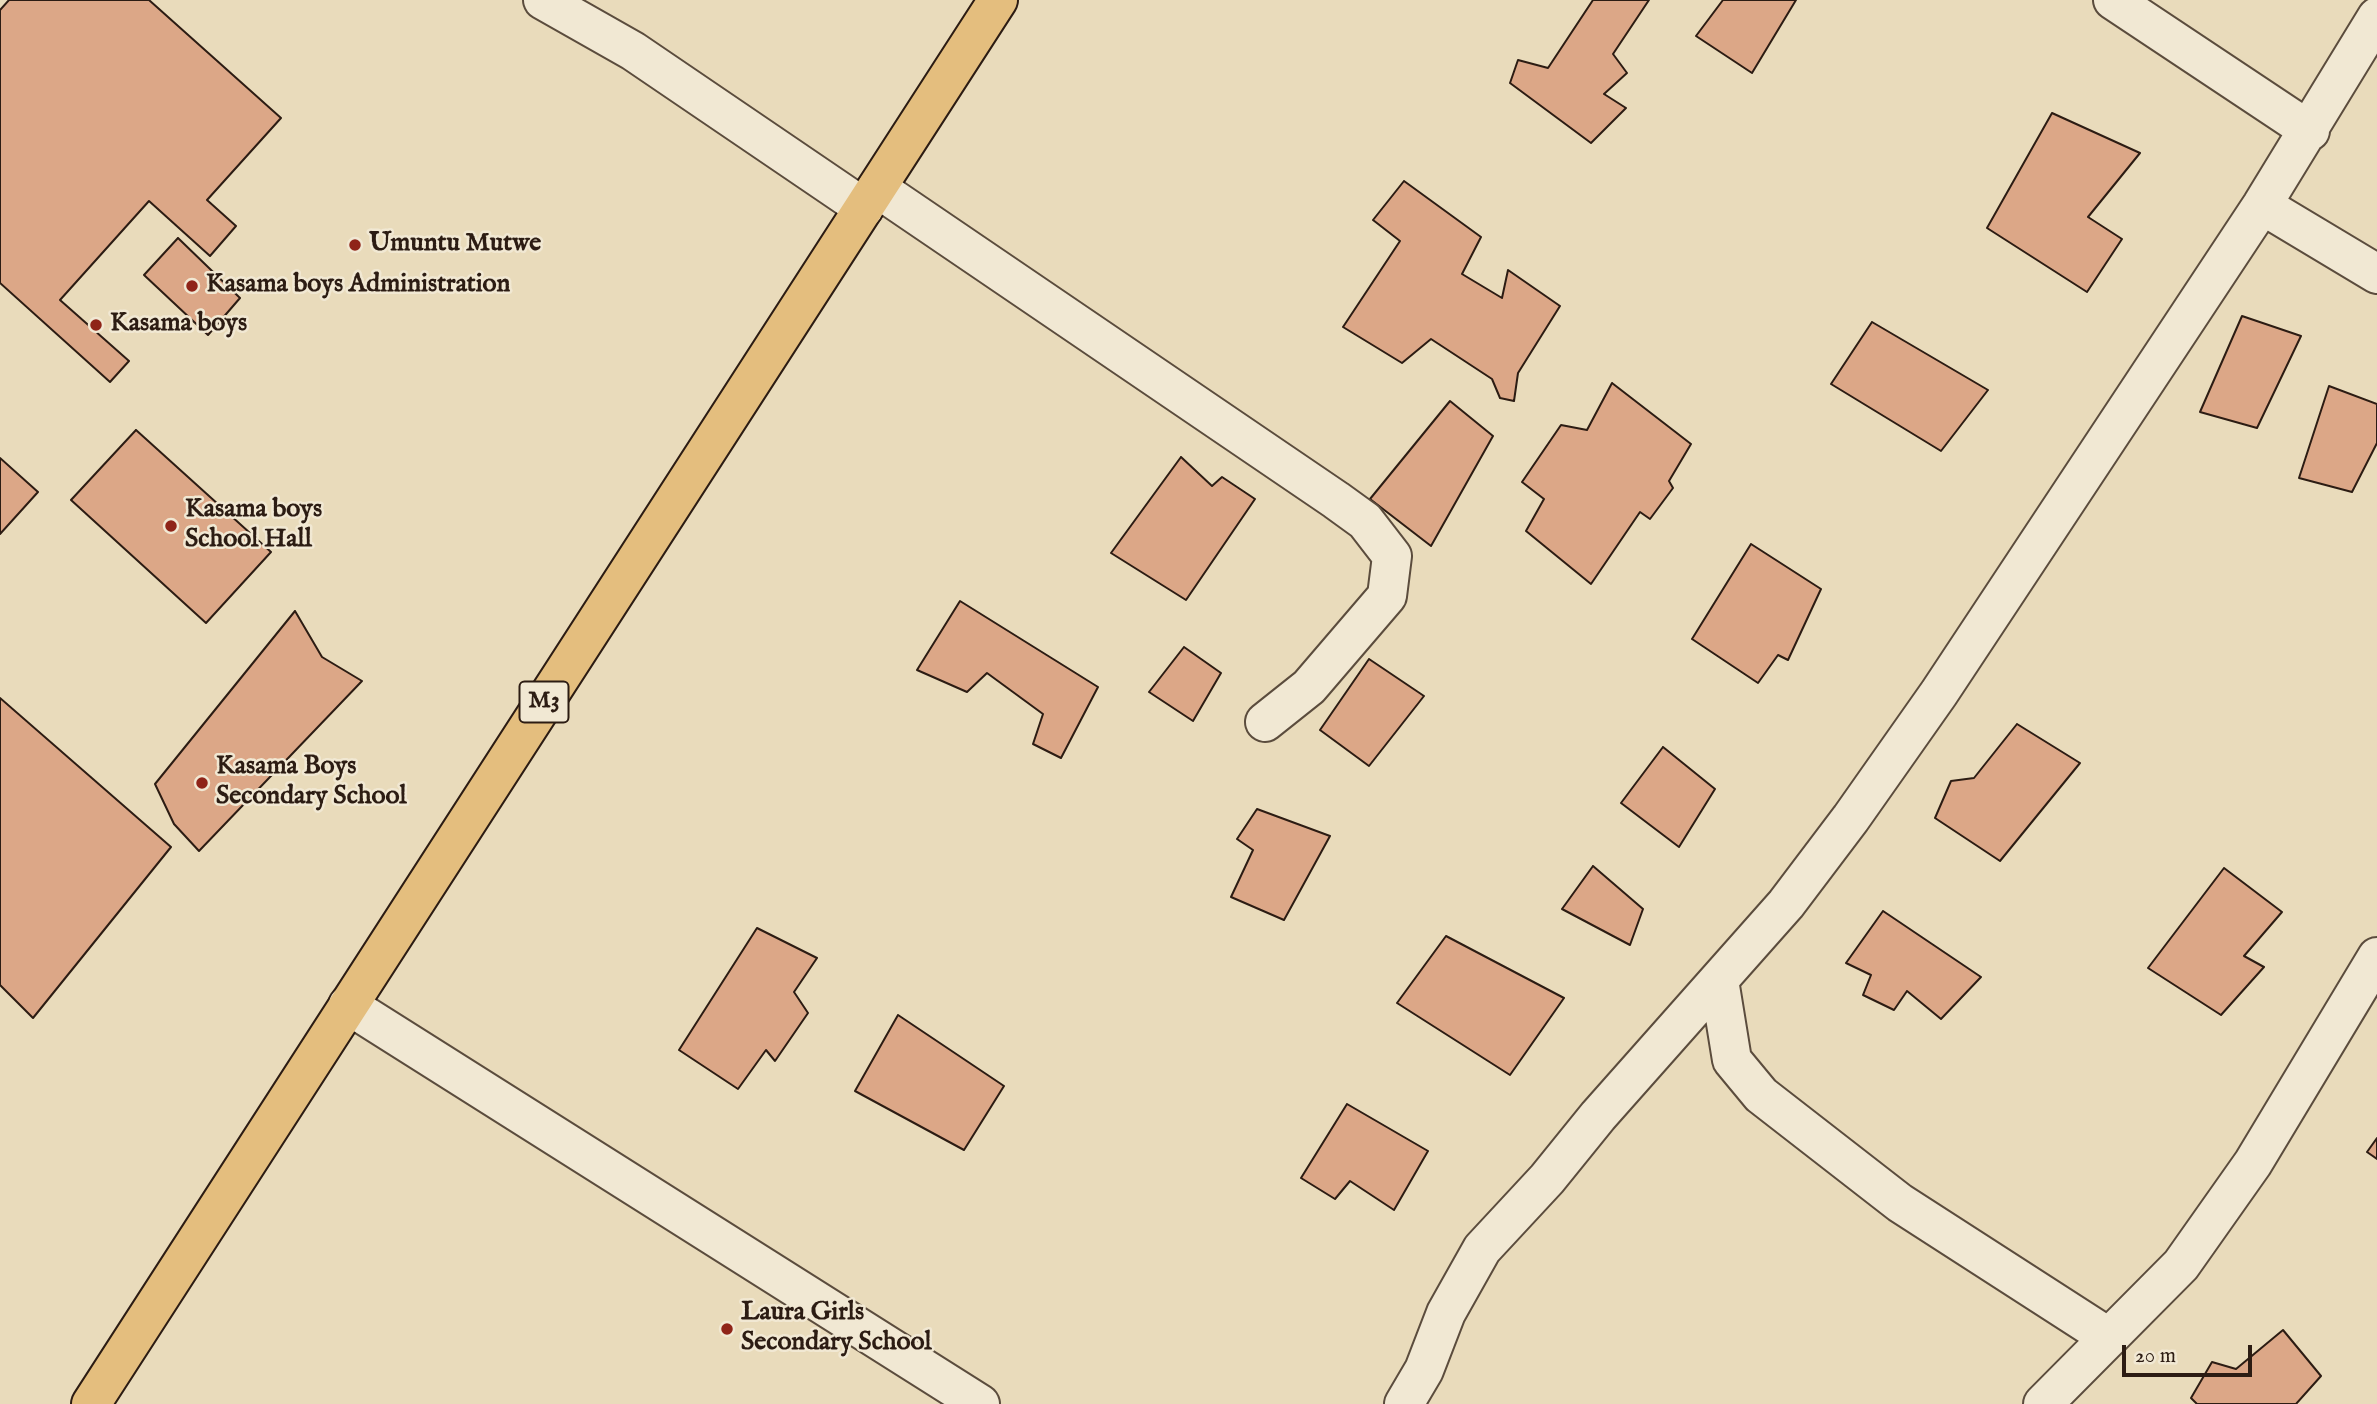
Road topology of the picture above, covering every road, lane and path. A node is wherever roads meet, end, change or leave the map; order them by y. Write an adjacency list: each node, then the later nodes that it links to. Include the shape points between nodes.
1 (543, 0): 6 (street)
2 (998, 0): 6 (main road, M3)
3 (2113, 0): 5 (street)
4 (2377, 17): 5 (street)
5 (2310, 131): 7 (street)
6 (871, 198): 9 (street, via 1336,500 1365,522 1392,556 1387,596 1309,687); 12 (main road, M3)
7 (2262, 205): 8 (street); 11 (street, via 1939,693 1786,904)
8 (2377, 274)
9 (1265, 722)
10 (2377, 957): 13 (street, via 2253,1163 2181,1265)
11 (1719, 980): 13 (street, via 1732,1060 1761,1095 1900,1203); 16 (street, via 1482,1249)
12 (348, 1005): 14 (main road, M3); 15 (street)
13 (2108, 1337): 17 (street)
14 (91, 1404)
15 (980, 1404)
16 (1404, 1404)
17 (2043, 1404)

